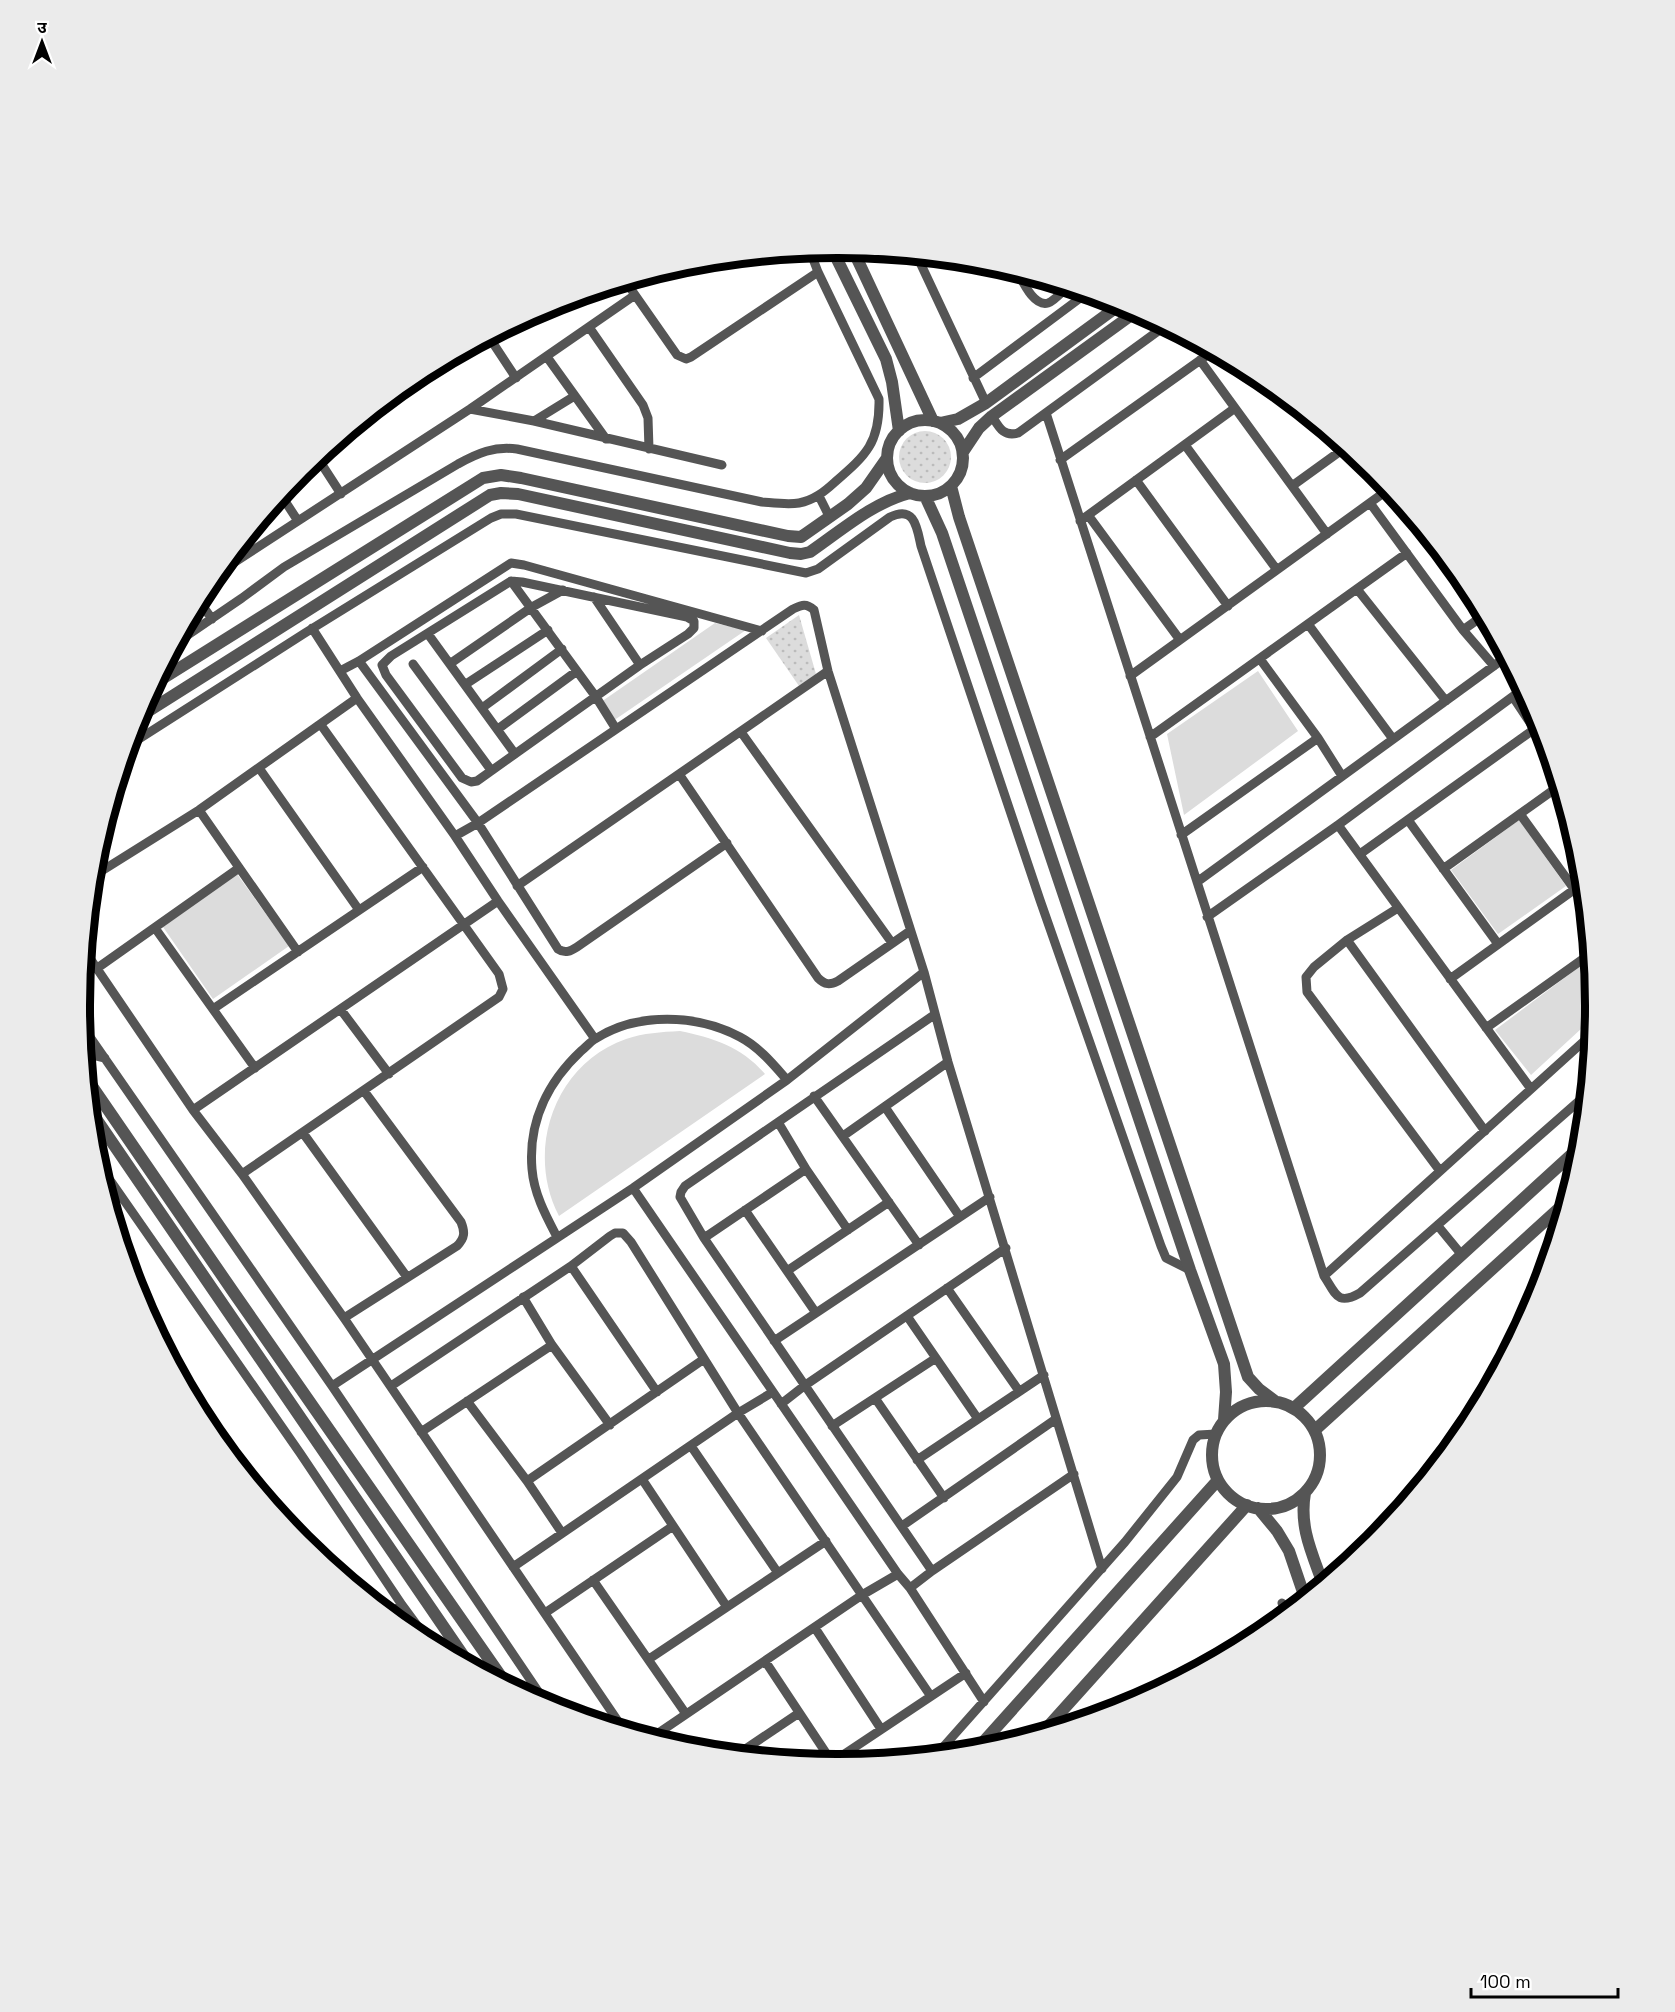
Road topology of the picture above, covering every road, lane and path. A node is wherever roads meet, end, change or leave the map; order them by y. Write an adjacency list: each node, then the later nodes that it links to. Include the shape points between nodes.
1 (836, 258): 29 (street, via 886,359)
2 (813, 259): 5 (street)
3 (857, 259): 28 (street)
4 (920, 264): 20 (street)
5 (818, 272): 9 (street, via 686,359 677,355); 45 (street, via 879,399 876,431 868,450)
6 (1025, 283): 8 (street, via 1043,303 1049,303)
7 (630, 288): 9 (street)
8 (1060, 293)
9 (635, 295): 13 (street)
10 (1080, 299): 20 (street)
11 (1112, 311): 22 (street)
12 (1129, 317): 26 (street)
13 (589, 327): 17 (street); 32 (street, via 643,405 648,418)
14 (1158, 331): 25 (street)
15 (493, 344): 19 (street)
16 (1206, 356): 18 (street)
17 (546, 357): 19 (street); 21 (street)
18 (1200, 360): 23 (street); 36 (street)
19 (516, 378): 24 (street)
20 (973, 378): 22 (street)
21 (573, 397): 27 (street); 30 (street)
22 (986, 403): 28 (street, via 958,419)
23 (1235, 408): 31 (street); 41 (street)
24 (470, 409): 27 (street); 43 (street)
25 (1046, 413): 26 (street, via 1010,435 1003,433); 36 (street)
26 (992, 416): 33 (street)
27 (534, 421): 30 (street)
28 (937, 422): 29 (street, via 918,421); 33 (street, via 953,432)
29 (898, 431): 35 (street)
30 (606, 439): 32 (street)
31 (1185, 445): 39 (street); 58 (street)
32 (649, 449): 38 (street)
33 (963, 452): 40 (street, via 960,473)
34 (1339, 452): 41 (street)
35 (887, 458): 42 (street, via 893,479); 50 (street, via 866,488)
36 (1060, 460): 52 (street)
37 (322, 465): 43 (street)
38 (722, 465)
39 (1136, 480): 49 (street); 63 (street)
40 (951, 486): 46 (street, via 939,494); 212 (street, via 1248,1377)
41 (1292, 486): 54 (street)
42 (910, 493): 46 (street); 53 (street, via 883,502)
43 (341, 494): 51 (street)
44 (1382, 494): 48 (street)
45 (819, 496): 50 (street); 66 (street, via 798,504 762,502 517,449 485,450 284,567)
46 (925, 496): 189 (street, via 942,533)
47 (286, 502): 51 (street)
48 (1370, 503): 54 (street); 56 (street)
49 (1088, 515): 52 (street); 75 (street)
50 (830, 518): 87 (street, via 801,537 788,536 521,478 483,478)
51 (298, 521): 57 (street)
52 (1080, 521): 88 (street)
53 (847, 526): 55 (street); 96 (street, via 801,554 518,494 490,495)
54 (1327, 534): 58 (street)
55 (858, 540): 69 (street, via 818,569 806,573 501,514); 189 (street, via 895,515 907,514 915,522 1040,900 1161,1246 1166,1258)
56 (1407, 553): 60 (street); 71 (street)
57 (237, 560)
58 (1277, 570): 63 (street)
59 (511, 581): 61 (street); 64 (street); 74 (street)
60 (1357, 589): 68 (street); 94 (street)
61 (563, 590): 62 (street); 64 (street)
62 (594, 597): 82 (street); 82 (street, via 694,621 692,631)
63 (1228, 606): 75 (street)
64 (532, 608): 70 (street); 80 (street)
65 (205, 609): 66 (street)
66 (212, 619): 73 (street)
67 (1477, 620): 71 (street)
68 (1308, 624): 77 (street); 106 (street)
69 (312, 628): 84 (street); 104 (street)
70 (548, 630): 76 (street); 89 (street)
71 (1463, 630): 83 (street)
72 (762, 631): 78 (street, via 511,563); 86 (street, via 802,604 809,606 814,610); 100 (street)
73 (189, 634)
74 (428, 634): 80 (street); 109 (street, via 391,656 382,665 383,670 462,778 477,781)
75 (1180, 640): 88 (street)
76 (562, 649): 85 (street); 95 (street)
77 (1260, 659): 103 (street); 105 (street)
78 (359, 661): 84 (street); 116 (street)
79 (1501, 661): 83 (street)
80 (451, 663): 89 (street)
81 (414, 664): 109 (street)
82 (639, 665): 91 (street)
83 (1494, 666): 94 (street)
84 (340, 671): 93 (street)
85 (577, 671): 91 (street); 99 (street)
86 (828, 671): 102 (street); 135 (street)
87 (166, 676)
88 (1130, 676): 103 (street)
89 (466, 684): 95 (street)
90 (1517, 694): 92 (street)
91 (596, 697): 100 (street); 107 (street)
92 (1513, 697): 97 (street); 117 (street)
93 (357, 698): 98 (street); 119 (street)
94 (1446, 701): 106 (street)
95 (482, 708): 99 (street)
96 (152, 709)
97 (1524, 710)
98 (321, 725): 108 (street); 122 (street)
99 (498, 729): 107 (street)
100 (616, 729): 116 (street)
101 (1532, 731): 115 (street)
102 (741, 732): 110 (street); 137 (street)
103 (1150, 737): 118 (street)
104 (140, 738)
105 (1318, 738): 111 (street); 118 (street)
106 (1393, 739): 111 (street)
107 (515, 754): 109 (street)
108 (259, 768): 113 (street); 131 (street)
109 (491, 770)
110 (679, 774): 120 (street); 127 (street)
111 (1342, 776): 126 (street)
112 (1553, 790): 114 (street)
113 (199, 810): 123 (street); 125 (street)
114 (1520, 814): 124 (street); 128 (street)
115 (1408, 820): 121 (street); 124 (street)
116 (478, 823): 119 (street); 127 (street)
117 (1338, 825): 121 (street); 132 (street)
118 (1181, 835): 126 (street)
119 (455, 836): 129 (street)
120 (727, 843): 127 (street, via 567,952 558,949); 137 (street, via 823,983 838,981)
121 (1360, 854): 130 (street)
122 (423, 867): 131 (street); 133 (street)
123 (240, 868): 134 (street); 139 (street)
124 (1443, 869): 138 (street)
125 (102, 871)
126 (1197, 882): 132 (street)
127 (518, 886)
128 (1575, 889): 138 (street)
129 (498, 901): 133 (street); 150 (street)
130 (1398, 908): 136 (street); 144 (street)
131 (360, 910): 139 (street)
132 (1208, 917): 191 (street)
133 (464, 925): 146 (street); 156 (street, via 499,974 503,989 499,997)
134 (155, 928): 142 (street); 145 (street)
135 (910, 931): 137 (street); 143 (street)
136 (1347, 940): 167 (street); 172 (street, via 1308,973 1307,992)
137 (892, 943)
138 (1498, 944): 144 (street)
139 (298, 952): 145 (street)
140 (1583, 959): 148 (street)
141 (92, 962): 142 (street)
142 (96, 969): 164 (street)
143 (924, 972): 147 (street); 157 (street)
144 (1450, 979): 148 (street)
145 (213, 1010): 155 (street)
146 (340, 1010): 155 (street); 156 (street)
147 (934, 1015): 154 (street); 161 (street)
148 (1486, 1028): 158 (street)
149 (91, 1039): 153 (street)
150 (595, 1039): 157 (street, via 650,1020 681,1019 712,1025 741,1037 766,1056); 183 (street, via 564,1067 544,1098 533,1133 532,1170 540,1205)
151 (1584, 1041): 158 (street)
152 (92, 1055): 153 (street)
153 (105, 1058): 204 (street)
154 (948, 1062): 163 (street); 176 (street)
155 (255, 1068): 164 (street)
156 (388, 1074): 160 (street)
157 (787, 1080): 175 (street)
158 (1530, 1089): 167 (street)
159 (95, 1090): 258 (street)
160 (364, 1091): 168 (street); 192 (street, via 464,1231 457,1246)
161 (814, 1096): 165 (street); 169 (street)
162 (1579, 1101): 181 (street)
163 (885, 1107): 169 (street); 180 (street)
164 (193, 1110): 173 (street)
165 (778, 1122): 171 (street); 184 (street, via 681,1192 683,1204)
166 (99, 1124): 255 (street)
167 (1485, 1131): 172 (street)
168 (303, 1133): 173 (street); 192 (street)
169 (843, 1136): 177 (street)
170 (1570, 1156): 187 (street)
171 (806, 1169): 178 (street); 182 (street)
172 (1440, 1171): 191 (street)
173 (242, 1174): 197 (street)
174 (111, 1181): 248 (street)
175 (633, 1188): 183 (street); 209 (street)
176 (990, 1197): 180 (street); 186 (street)
177 (889, 1202): 182 (street); 185 (street)
178 (746, 1210): 184 (street); 190 (street)
179 (1556, 1211): 221 (street)
180 (960, 1217): 185 (street)
181 (1438, 1226): 187 (street); 191 (street, via 1348,1299 1337,1296)
182 (848, 1230): 190 (street)
183 (557, 1238): 202 (street)
184 (704, 1238): 198 (street)
185 (919, 1245): 195 (street)
186 (1006, 1248): 193 (street); 203 (street)
187 (1461, 1254): 214 (street)
188 (571, 1266): 194 (street); 201 (street, via 610,1236 623,1233); 208 (street)
189 (1190, 1270): 218 (street, via 1224,1364)
190 (787, 1271): 195 (street)
191 (1324, 1276)
192 (407, 1277): 197 (street)
193 (946, 1288): 196 (street); 207 (street)
194 (523, 1297): 199 (street); 205 (street)
195 (816, 1313): 198 (street)
196 (907, 1316): 200 (street); 206 (street)
197 (344, 1318): 202 (street)
198 (774, 1341): 206 (street)
199 (552, 1345): 211 (street); 219 (street)
200 (936, 1358): 210 (street); 216 (street)
201 (704, 1359): 208 (street); 215 (street)
202 (373, 1360): 204 (street); 205 (street)
203 (1044, 1375): 207 (street); 217 (street)
204 (332, 1386): 260 (street)
205 (391, 1386): 222 (street)
206 (804, 1386): 213 (street); 220 (street)
207 (1019, 1391): 216 (street)
208 (657, 1392): 219 (street)
209 (772, 1392): 213 (street); 215 (street)
210 (875, 1398): 220 (street); 225 (street)
211 (467, 1401): 222 (street); 229 (street)
212 (1275, 1401): 214 (street); 218 (street, via 1256,1401)
213 (781, 1404): 241 (street)
214 (1294, 1408): 221 (street)
215 (738, 1413): 224 (street); 236 (street)
216 (978, 1419): 225 (street)
217 (1056, 1419): 226 (street); 231 (street)
218 (1224, 1420): 223 (street)
219 (610, 1425): 229 (street)
220 (832, 1426): 234 (street)
221 (1315, 1430): 230 (street, via 1320,1464)
222 (421, 1432): 237 (street)
223 (1216, 1434): 228 (street, via 1212,1449); 238 (street, via 1199,1435 1193,1440 1177,1477)
224 (691, 1446): 227 (street); 240 (street)
225 (917, 1460): 231 (street)
226 (1074, 1474): 238 (street); 239 (street)
227 (642, 1479): 233 (street); 235 (street)
228 (1218, 1480): 232 (street, via 1236,1499); 269 (street)
229 (527, 1481): 235 (street)
230 (1305, 1493): 232 (street, via 1283,1506); 242 (street, via 1303,1527)
231 (945, 1498): 234 (street)
232 (1253, 1507): 245 (street, via 1277,1531 1289,1551); 266 (street)
233 (673, 1526): 243 (street); 250 (street)
234 (902, 1526): 239 (street)
235 (562, 1533): 237 (street)
236 (826, 1541): 240 (street); 246 (street)
237 (513, 1567): 252 (street)
238 (1102, 1569): 262 (street)
239 (932, 1570): 244 (street)
240 (778, 1573): 250 (street)
241 (898, 1574): 244 (street); 246 (street)
242 (1320, 1576)
243 (593, 1580): 252 (street); 256 (street)
244 (910, 1588): 259 (street)
245 (1303, 1591)
246 (862, 1595): 254 (street); 261 (street)
247 (1282, 1603): 249 (street)
248 (402, 1605): 251 (street); 253 (street)
249 (1283, 1606)
250 (727, 1607): 256 (street)
251 (396, 1609)
252 (545, 1613): 265 (street)
253 (415, 1623)
254 (815, 1628): 257 (street); 267 (street)
255 (460, 1650)
256 (649, 1659): 264 (street)
257 (765, 1661): 263 (street); 264 (street)
258 (498, 1671)
259 (966, 1673): 261 (street); 262 (street)
260 (538, 1691)
261 (930, 1695): 267 (street)
262 (984, 1702): 270 (street)
263 (799, 1713): 271 (street); 272 (street)
264 (686, 1714): 268 (street)
265 (617, 1720)
266 (1053, 1721)
267 (881, 1729): 273 (street)
268 (660, 1732)
269 (987, 1738)
270 (945, 1745)
271 (747, 1748)
272 (826, 1753)
273 (845, 1754)

